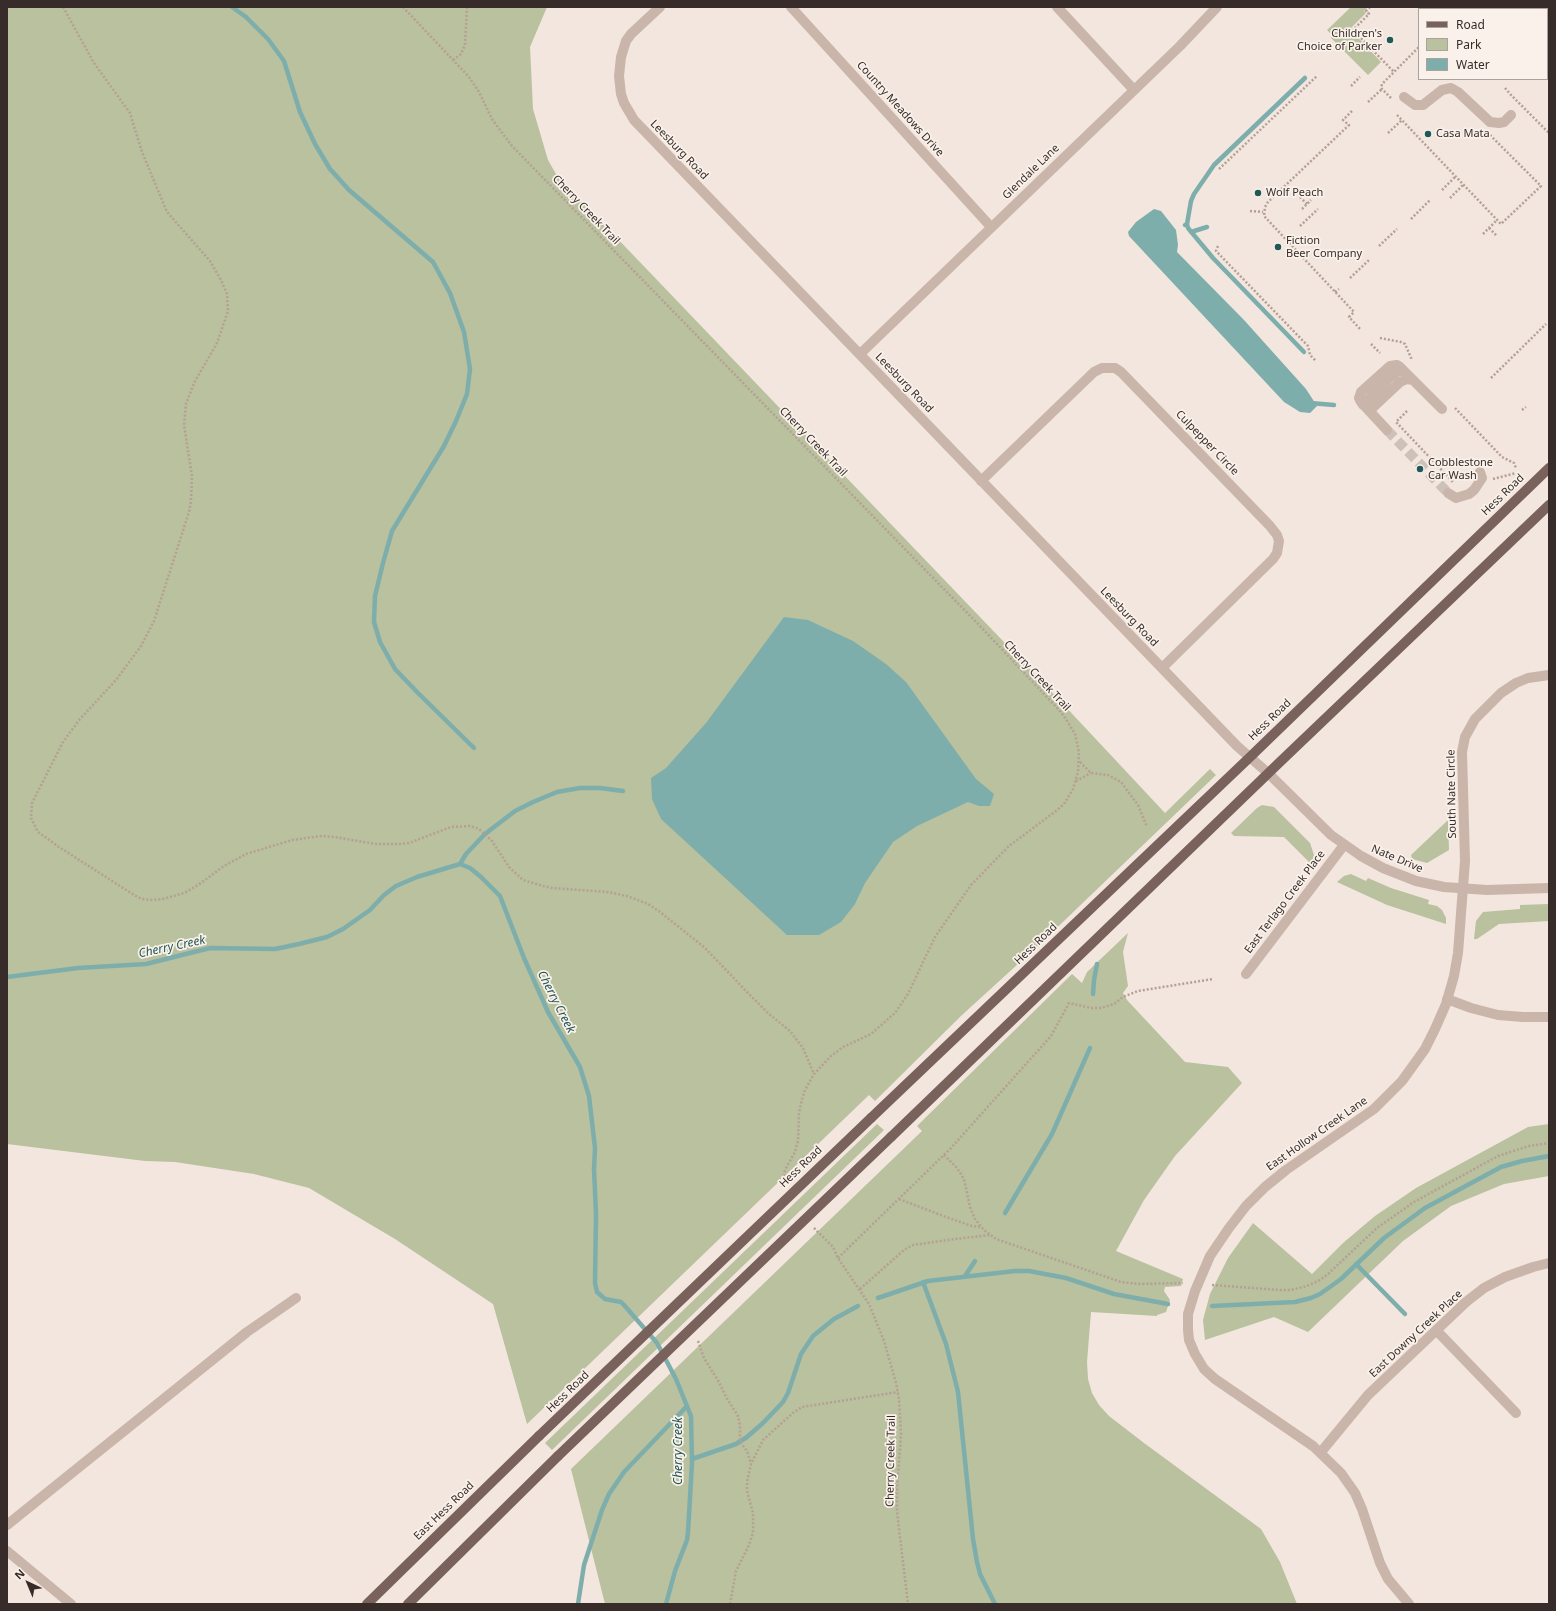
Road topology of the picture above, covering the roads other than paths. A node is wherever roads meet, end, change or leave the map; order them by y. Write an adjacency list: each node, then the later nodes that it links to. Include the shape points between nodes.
1 (660, 7): 9 (street, Leesburg Road, via 636,28 623,49 619,85 628,111 642,129)
2 (791, 7): 8 (street, Country Meadows Drive)
3 (1057, 7): 5 (street)
4 (1217, 7): 5 (street, Glendale Lane)
5 (1134, 90): 8 (street, Glendale Lane)
6 (1404, 97): 7 (street, via 1415,105 1423,105 1442,90 1451,88 1490,122 1504,122)
7 (1511, 115)
8 (992, 227): 9 (street, Glendale Lane)
9 (860, 354): 16 (street, Leesburg Road)
10 (1413, 380): 11 (street, via 1400,382); 11 (street, via 1397,365 1390,366 1360,395 1360,400); 12 (street)
11 (1366, 408): 13 (street)
12 (1442, 409)
13 (1387, 430)
14 (1549, 468): 21 (main road, Hess Road)
15 (1480, 472): 17 (street, via 1482,478 1469,494 1456,498)
16 (981, 481): 19 (street, Leesburg Road); 19 (street, Culpepper Circle, via 1094,372 1102,368 1114,368 1121,372 1259,515 1277,535 1279,541 1273,559)
17 (1448, 493)
18 (1549, 505): 22 (main road)
19 (1162, 668): 21 (street, Leesburg Road)
20 (1549, 675): 25 (street, South Nate Circle, via 1528,678 1501,693 1475,719 1465,736 1462,752 1465,850)
21 (1249, 758): 22 (street, Nate Drive); 33 (main road, Hess Road, bridge)
22 (1268, 773): 23 (street, Nate Drive); 39 (main road, bridge, via 558,1456)
23 (1344, 845): 25 (street, Nate Drive, via 1371,862 1400,875 1433,885); 26 (street, East Terlago Creek Place)
24 (1549, 888): 25 (street, Nate Drive)
25 (1463, 889): 27 (street, East Hollow Creek Lane, via 1458,953)
26 (1246, 974)
27 (1447, 999): 28 (street, via 1504,1016); 34 (street, East Hollow Creek Lane, via 1425,1049 1406,1076 1384,1100 1364,1118 1280,1174 1246,1206 1210,1256 1190,1305 1190,1340 1204,1369)
28 (1549, 1016)
29 (1549, 1263): 31 (street, East Downy Creek Place, via 1515,1272 1484,1288)
30 (296, 1298): 35 (street, via 247,1332)
31 (1436, 1330): 32 (street); 34 (street, East Downy Creek Place, via 1368,1395)
32 (1516, 1412)
33 (538, 1436): 38 (main road, East Hess Road)
34 (1320, 1452): 40 (street, East Hollow Creek Lane, via 1341,1473 1355,1493 1380,1563 1388,1579)
35 (7, 1525)
36 (7, 1551): 37 (street)
37 (70, 1604)
38 (367, 1604)
39 (408, 1604)
40 (1409, 1604)

